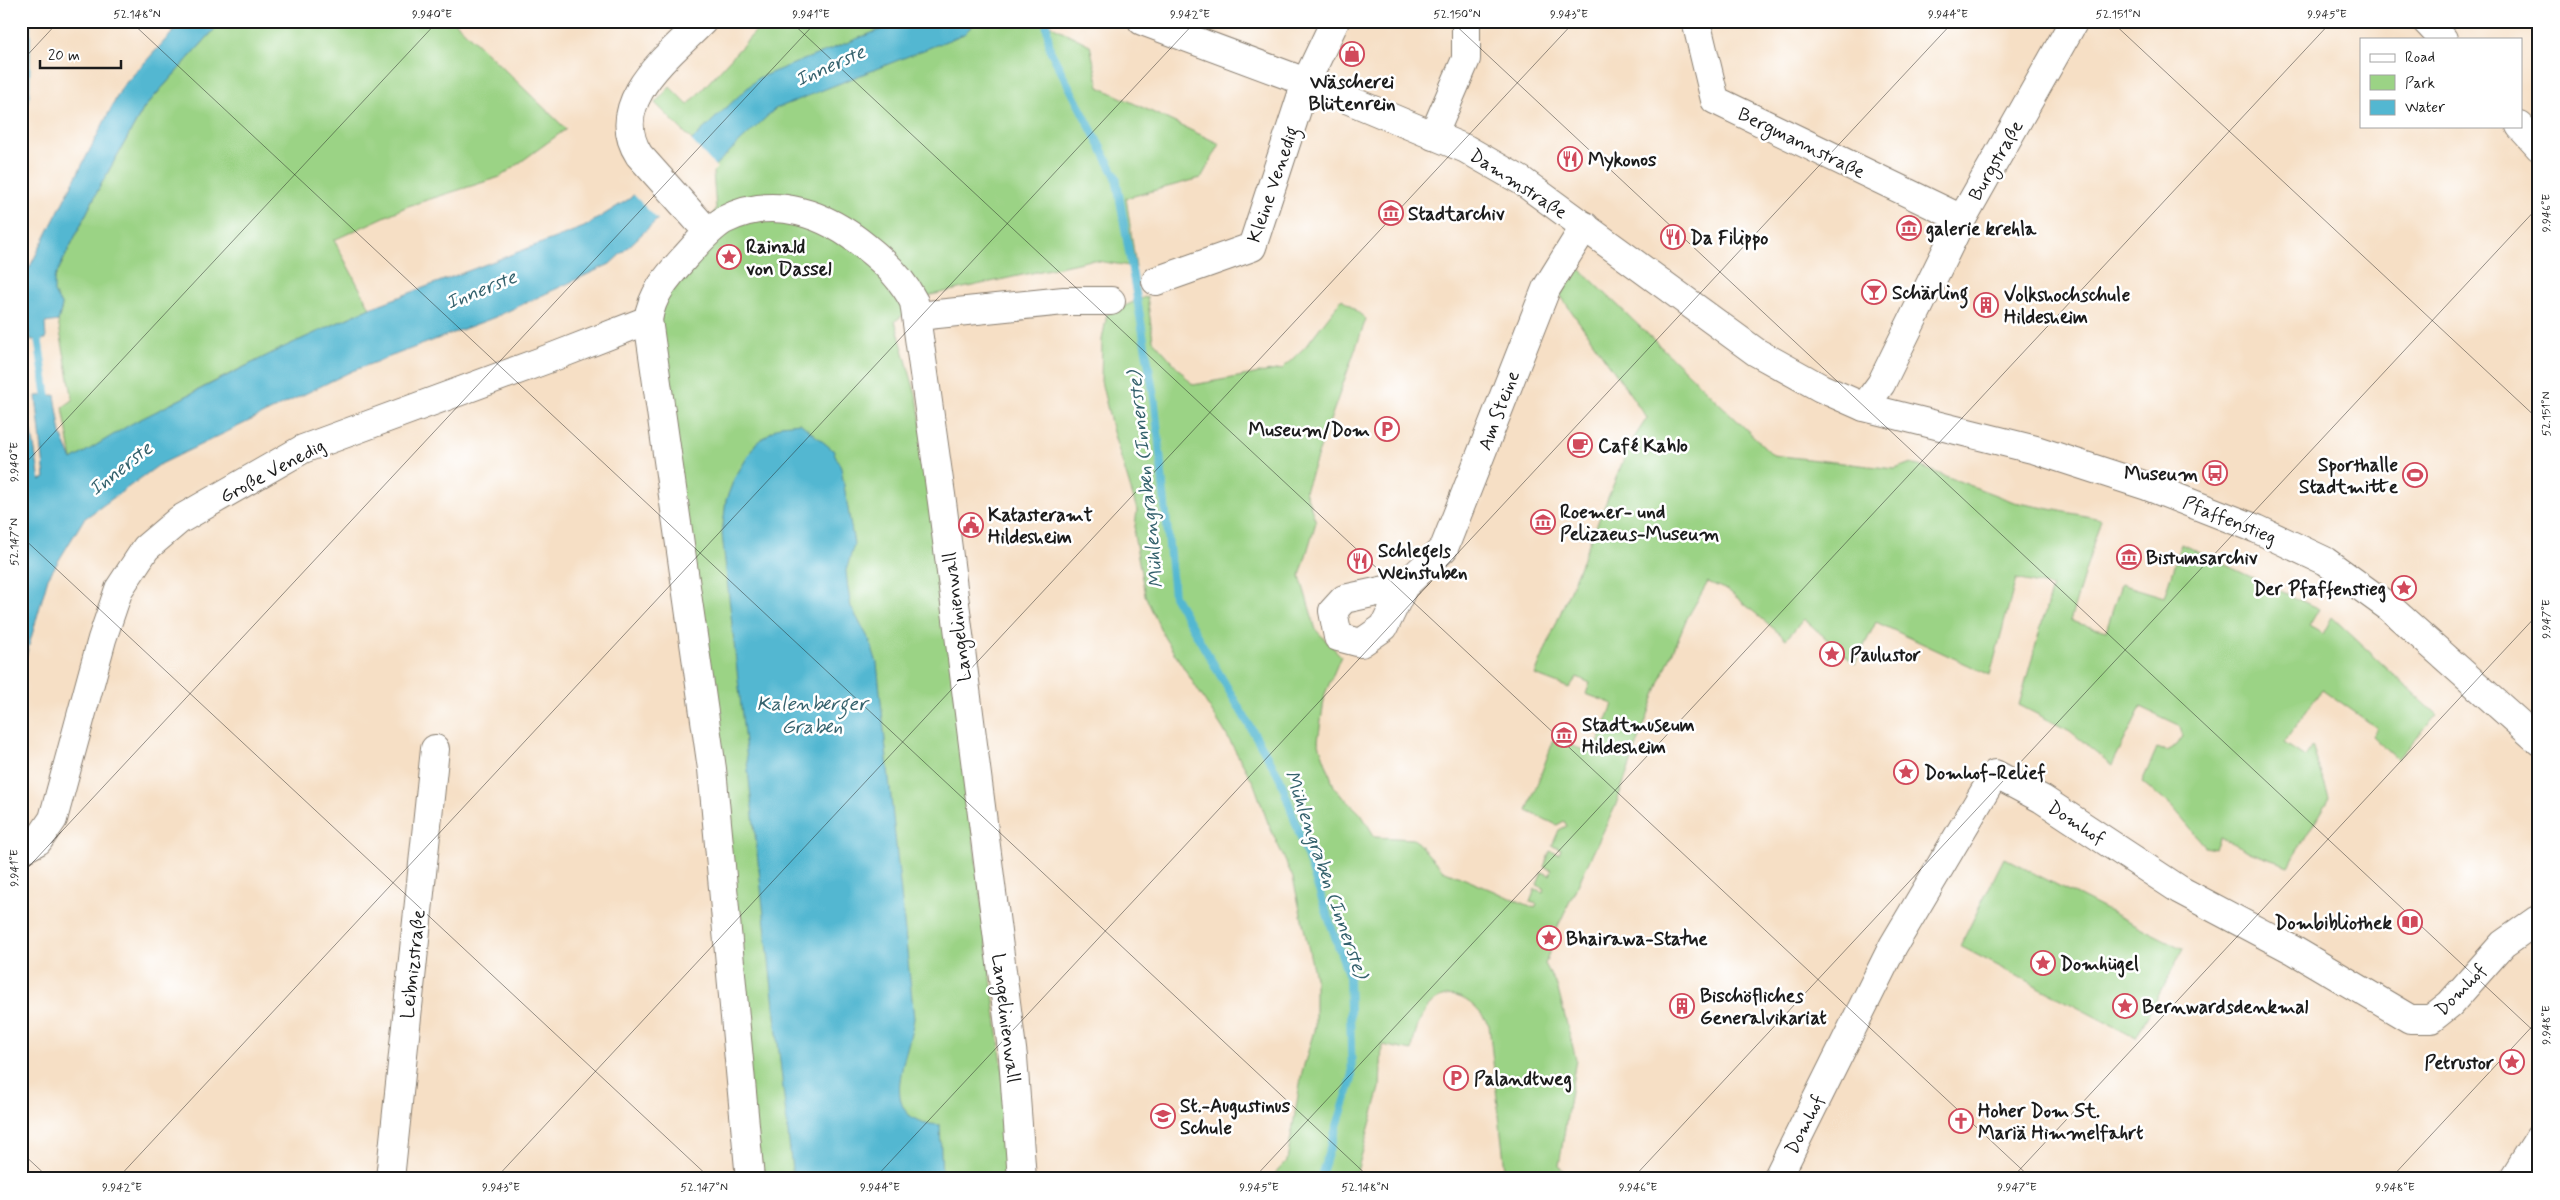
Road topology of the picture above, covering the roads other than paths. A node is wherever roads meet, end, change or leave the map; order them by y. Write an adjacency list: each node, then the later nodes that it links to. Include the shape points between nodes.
1 (704, 21): 12 (street, via 639,91 629,123 639,155)
2 (1142, 21): 9 (street, Dammstraße)
3 (1335, 21): 9 (street)
4 (1466, 21): 10 (street, via 1466,59)
5 (1696, 21): 11 (street, Bergmannstraße, via 1715,100)
6 (2074, 21): 11 (street, Burgstraße)
7 (2426, 21): 8 (street)
8 (2442, 38)
9 (1306, 82): 10 (street, Dammstraße); 14 (street, Kleine Venedig, via 1252,247)
10 (1433, 136): 13 (street, Dammstraße, via 1466,149 1522,181)
11 (1962, 219): 18 (street, Burgstraße, via 1881,384)
12 (702, 224): 16 (street, Langelinienwall, via 764,207 823,218 845,230 898,276 908,289); 17 (street, via 655,294)
13 (1585, 226): 18 (street, Dammstraße, via 1756,352 1821,388); 19 (street, Am Steine, via 1546,289 1444,548)
14 (1156, 282)
15 (1111, 300): 16 (street, via 1064,301)
16 (918, 316): 27 (street, Langelinienwall, via 1013,1057)
17 (648, 320): 22 (street, Große Venedig, via 303,449 165,530 146,548 119,589 53,818 38,841); 26 (street, via 712,769)
18 (1864, 407): 20 (street, Pfaffenstieg, via 2070,460 2147,486 2297,547 2325,561 2377,597)
19 (1404, 586)
20 (2539, 741)
21 (435, 749): 25 (street, Leibnizstraße)
22 (21, 850)
23 (2539, 922): 28 (street, Domhof, via 2537,920 2503,944 2450,1004 2431,1019 2410,1019 2307,958 2180,890 2042,799 1995,774 1893,946)
24 (2539, 1138): 29 (street)
25 (390, 1179)
26 (750, 1179)
27 (1022, 1179)
28 (1777, 1179)
29 (2513, 1179)

